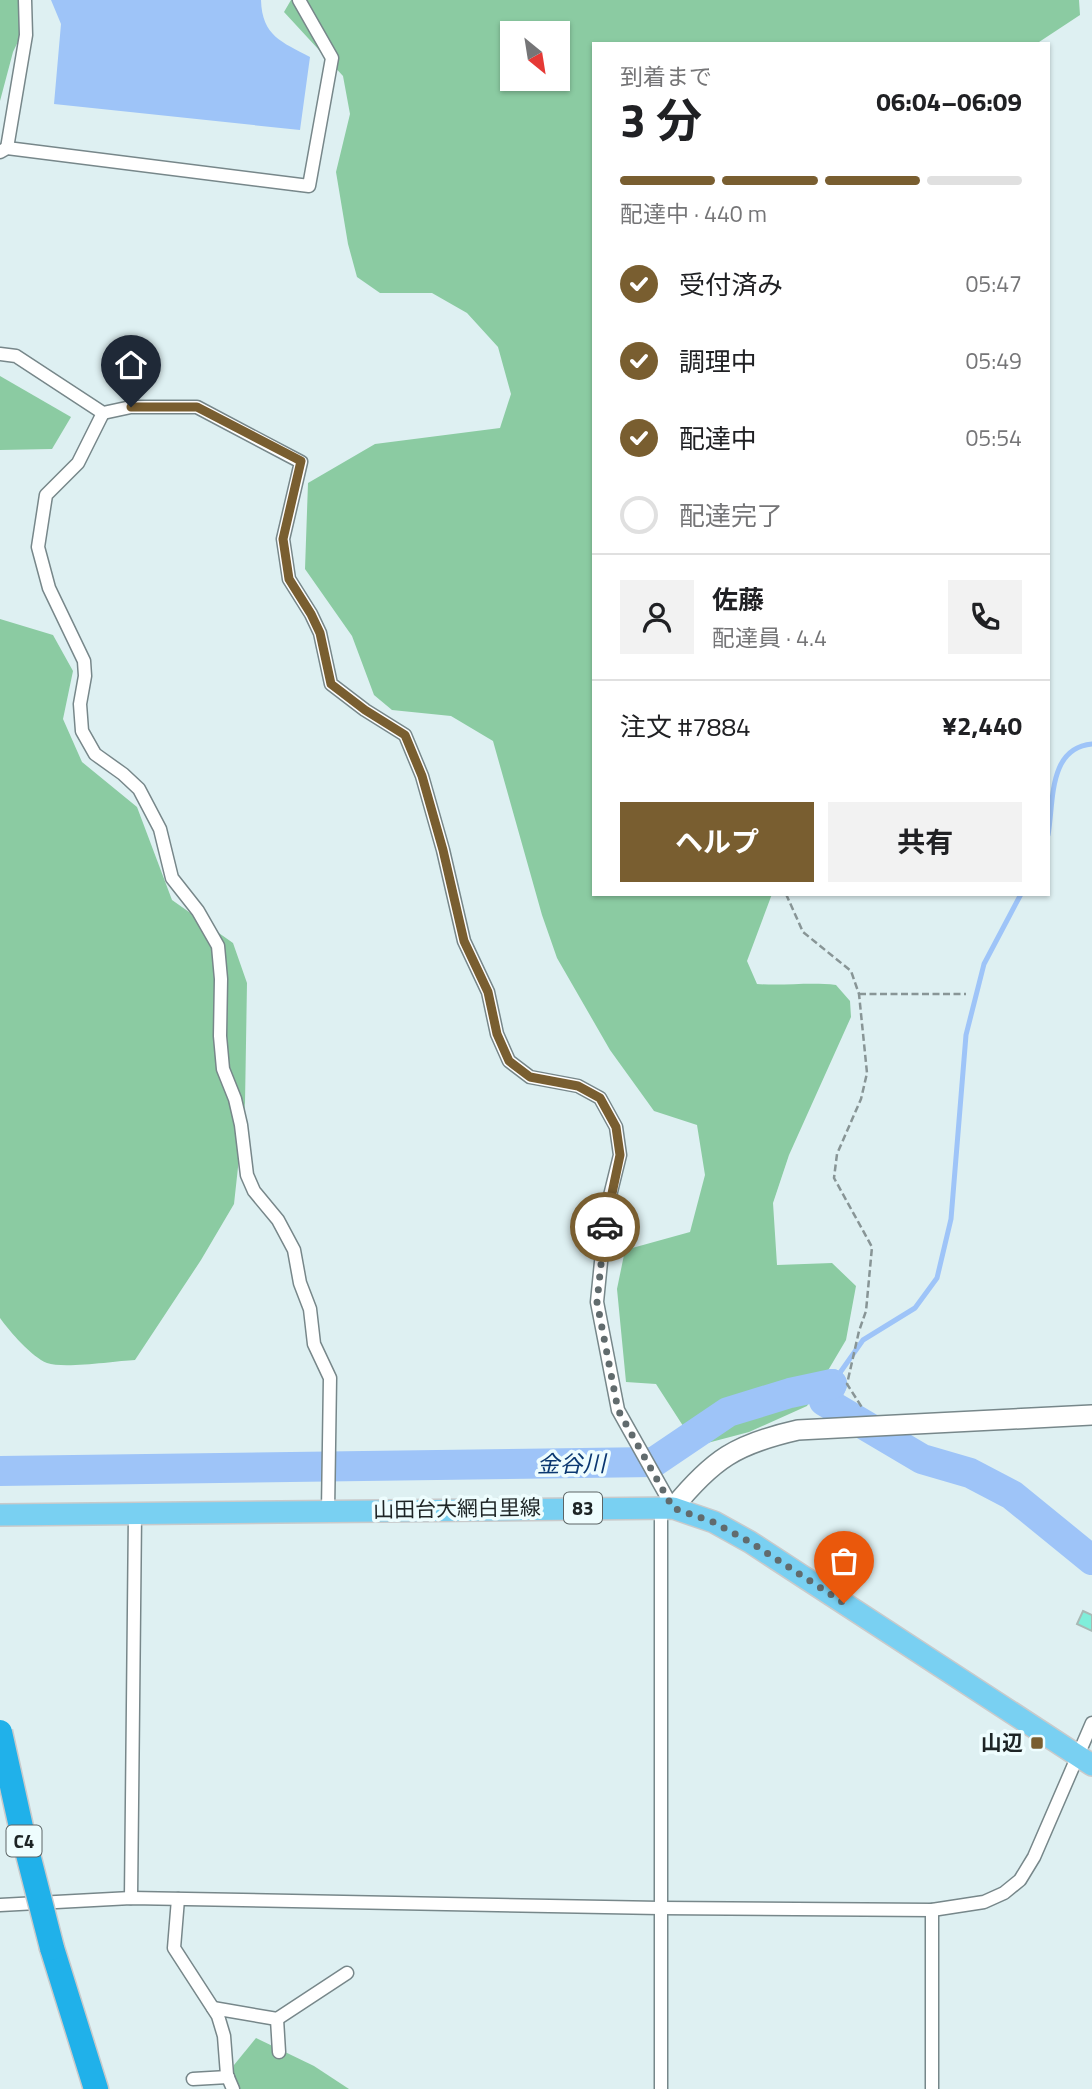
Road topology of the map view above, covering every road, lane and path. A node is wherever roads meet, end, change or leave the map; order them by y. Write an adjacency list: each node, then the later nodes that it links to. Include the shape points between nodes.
1 (26, 0): 3 (street, via 26,35)
2 (299, 0): 3 (street, via 332,58 309,186)
3 (4, 150)
4 (0, 354): 5 (street, via 16,356)
5 (103, 413): 11 (street, via 131,407 197,407 301,461 283,539 289,579 320,633 331,684 405,735 422,776 464,941 488,992 497,1034 509,1061 530,1077 578,1086 600,1098 616,1127 620,1155 606,1212 597,1302 618,1410); 12 (street, via 78,464 46,495 38,547 49,588 84,661 82,731 95,754 139,789 160,829 172,878 218,946 223,1069 238,1112 247,1175 294,1251 314,1344 330,1378)
6 (787, 896): 7 (path, via 803,932 852,971)
7 (859, 994): 8 (path); 10 (path, via 867,1073 837,1154 834,1178 872,1247 866,1311 848,1384)
8 (966, 994)
9 (1092, 1415): 10 (street)
10 (874, 1427): 11 (street, via 798,1430 763,1438 718,1460)
11 (667, 1508): 12 (main road, 山田台大網白里線 / 83); 17 (main road, 山田台大網白里線 / 83, via 713,1522 750,1542); 21 (street)
12 (328, 1511): 13 (main road, 山田台大網白里線 / 83)
13 (135, 1514): 14 (main road, 山田台大網白里線 / 83); 18 (street)
14 (0, 1515)
15 (1092, 1723): 17 (street)
16 (0, 1732): 29 (highway, C4, bridge, via 52,1948)
17 (1085, 1760): 22 (street, via 1020,1880 984,1902)
18 (131, 1898): 19 (street); 20 (street)
19 (178, 1899): 21 (street); 24 (street, via 174,1948)
20 (0, 1905)
21 (660, 1908): 22 (street); 30 (street)
22 (932, 1910): 31 (street)
23 (347, 1973): 25 (street)
24 (213, 2008): 25 (street); 28 (street, via 224,2036)
25 (277, 2019): 26 (street)
26 (279, 2052)
27 (193, 2079): 28 (street)
28 (231, 2083)
29 (96, 2089)
30 (661, 2089)
31 (932, 2089)

